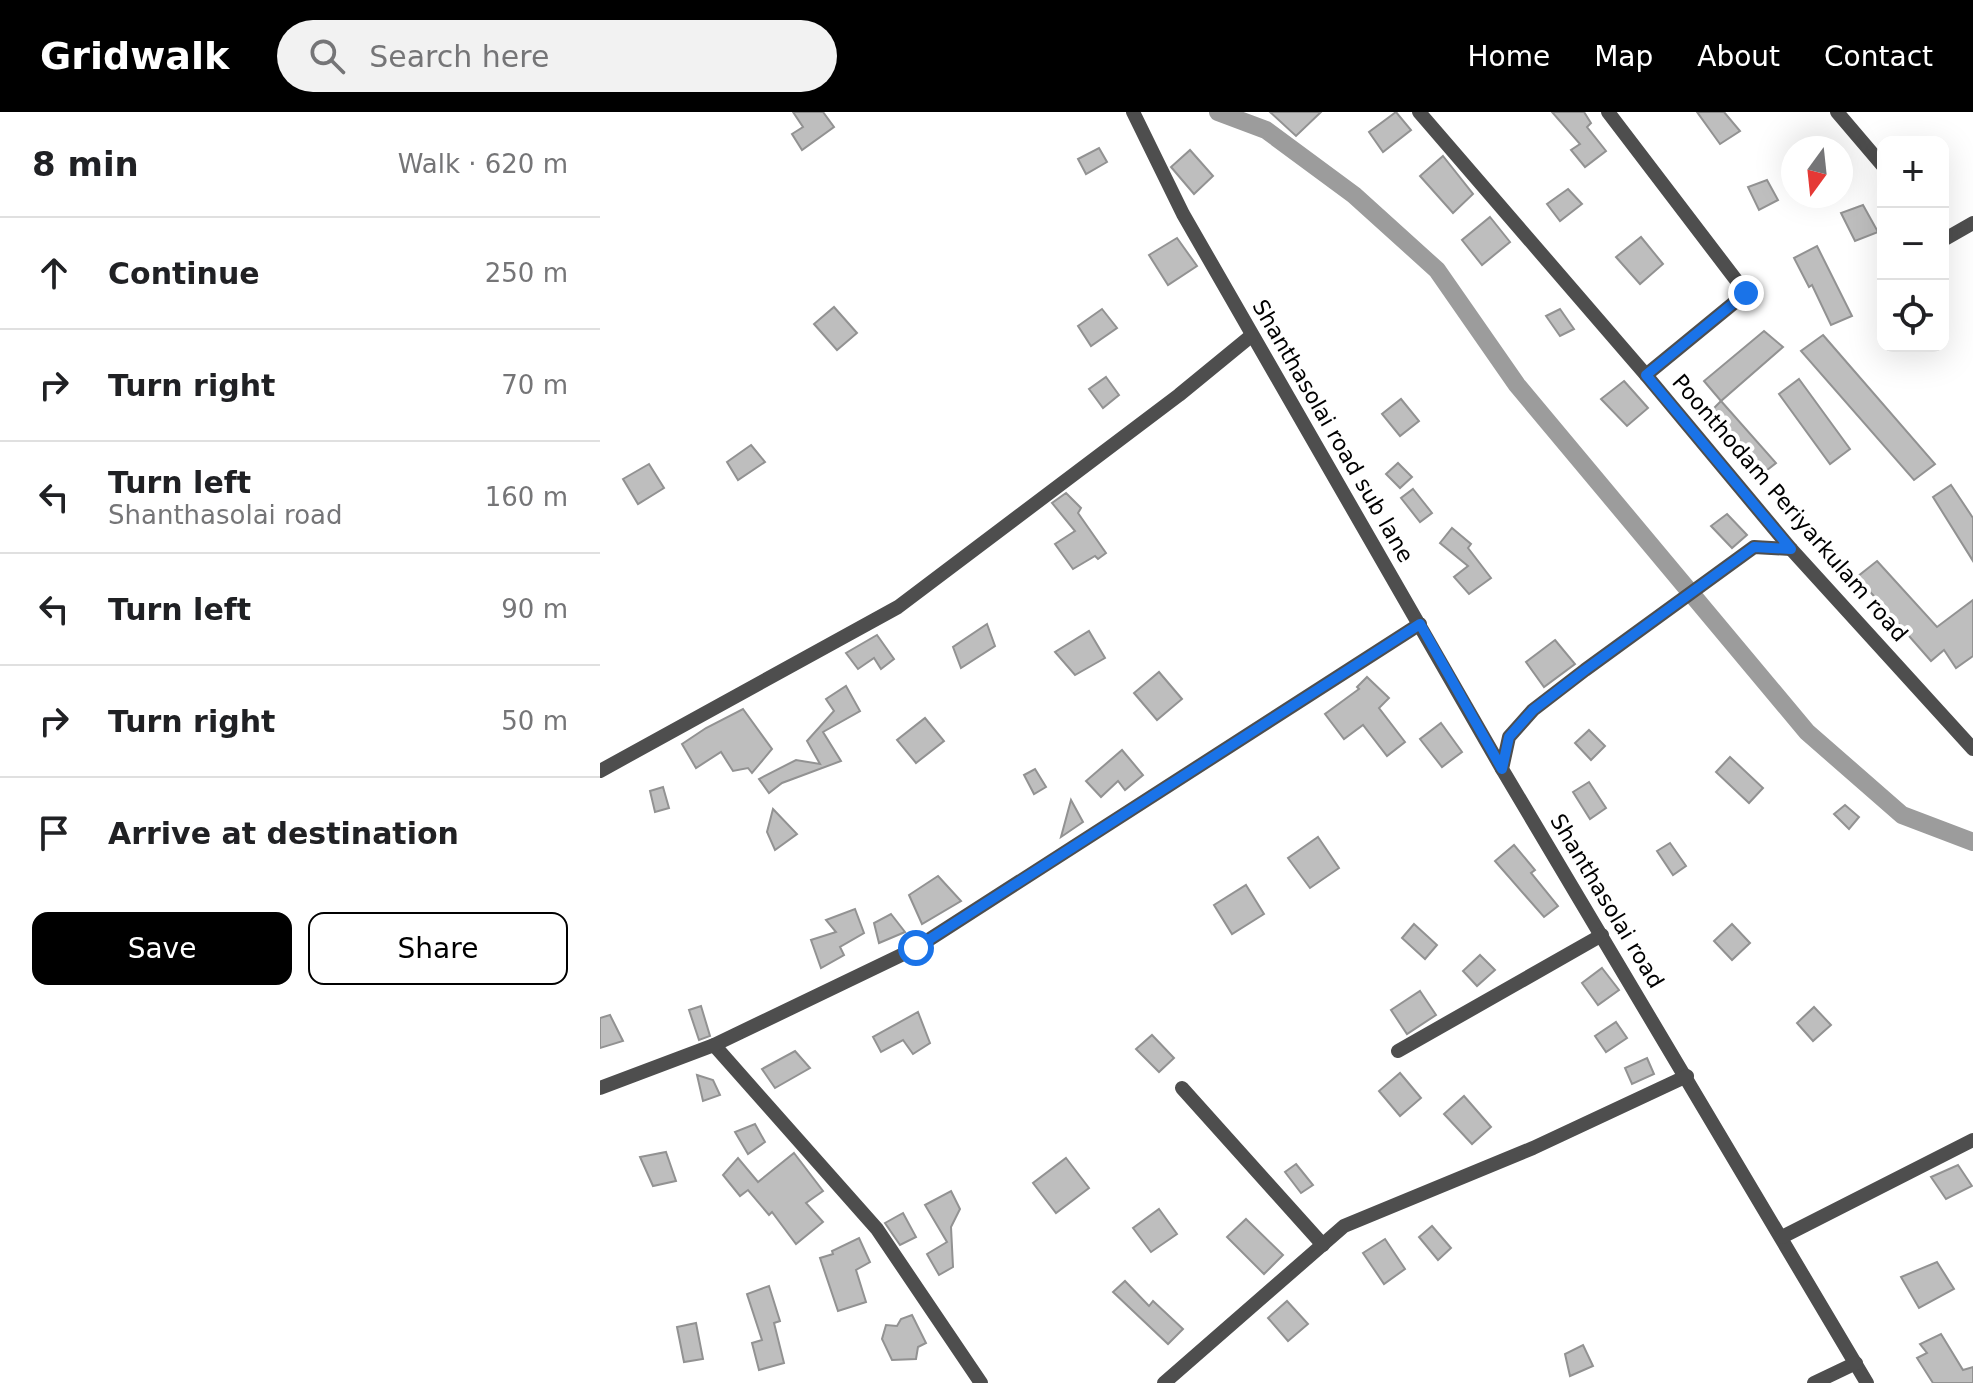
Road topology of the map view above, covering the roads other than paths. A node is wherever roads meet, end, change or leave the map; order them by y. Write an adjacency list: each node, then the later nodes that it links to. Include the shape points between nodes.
1 (1133, 112): 8 (street, Shanthasolai road sub lane)
2 (1419, 112): 9 (street, Poonthodam Periyarkulam road)
3 (1608, 112): 9 (street, via 1746,293)
4 (1837, 112): 5 (street)
5 (1877, 159)
6 (1973, 223): 7 (street)
7 (1949, 237)
8 (1251, 336): 11 (street, Shanthasolai road sub lane); 14 (street, via 898,607)
9 (1646, 375): 10 (street, Poonthodam Periyarkulam road)
10 (1791, 549): 12 (street, Poonthodam Periyarkulam road); 13 (street, via 1754,547 1533,710 1509,737)
11 (1420, 624): 13 (street, Shanthasolai road sub lane); 16 (street, via 916,948)
12 (1973, 749)
13 (1502, 769): 15 (street, Shanthasolai road)
14 (600, 771)
15 (1602, 935): 17 (street); 18 (street, Shanthasolai road)
16 (714, 1045): 19 (street); 25 (street, via 877,1229)
17 (1398, 1051)
18 (1687, 1076): 22 (street, Shanthasolai road); 23 (street, via 1533,1148 1344,1226)
19 (600, 1088)
20 (1182, 1088): 23 (street)
21 (1973, 1140): 22 (street)
22 (1782, 1237): 24 (street, Shanthasolai road)
23 (1323, 1245): 26 (street)
24 (1856, 1363): 27 (street); 28 (street, Shanthasolai road)
25 (981, 1383)
26 (1164, 1383)
27 (1814, 1383)
28 (1867, 1383)

